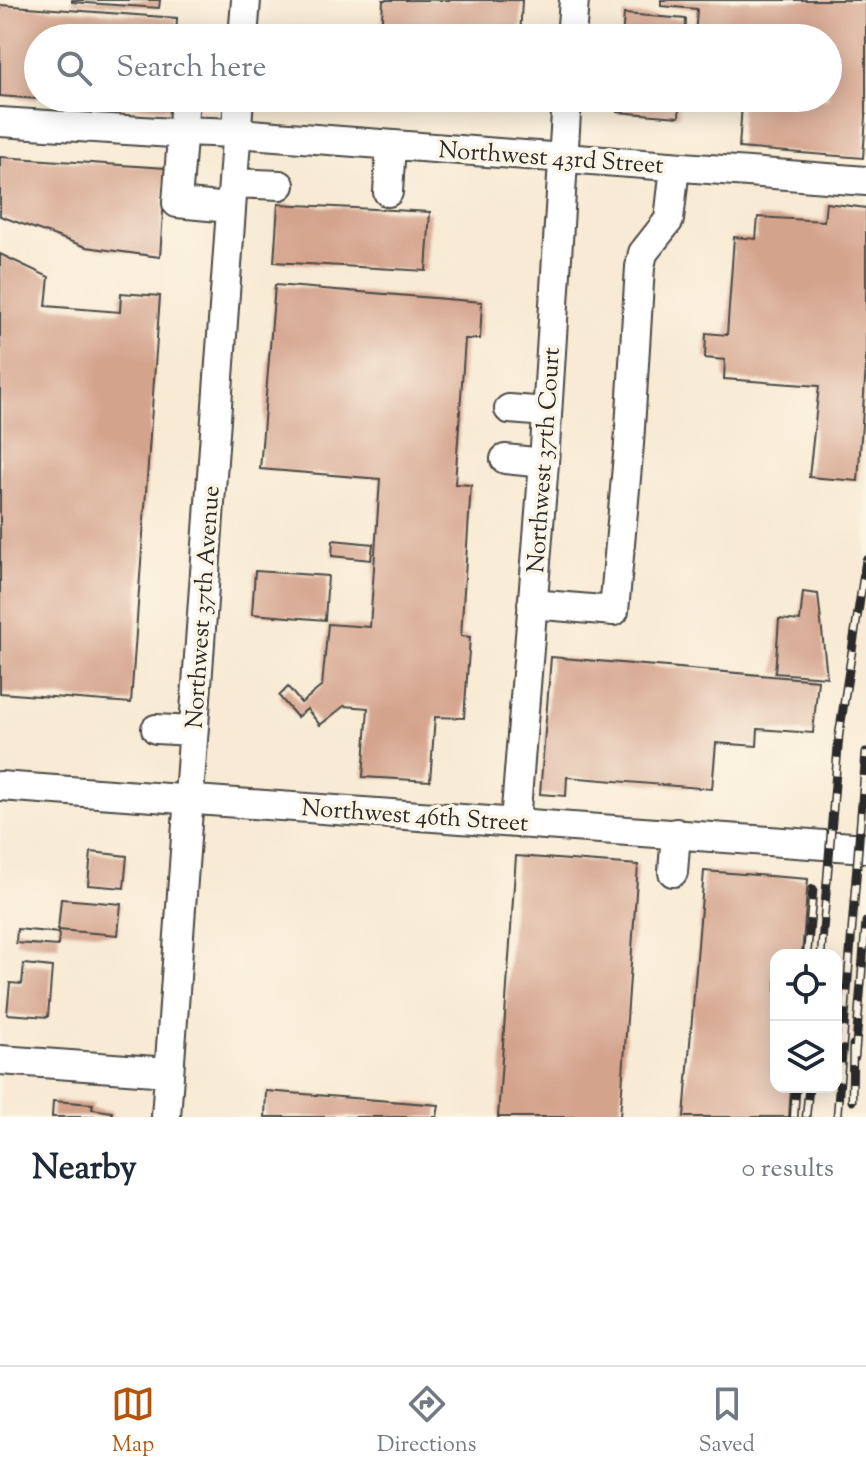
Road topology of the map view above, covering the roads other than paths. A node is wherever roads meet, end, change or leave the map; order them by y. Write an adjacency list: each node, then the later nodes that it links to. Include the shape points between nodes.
1 (246, 0): 3 (street)
2 (574, 0): 4 (street)
3 (244, 24)
4 (572, 24)
5 (184, 112): 9 (street)
6 (238, 112): 10 (street, Northwest 37th Avenue)
7 (566, 112): 12 (street, Northwest 37th Court)
8 (0, 122): 9 (street, Northwest 43rd Street)
9 (183, 131): 10 (street, Northwest 43rd Street); 17 (street, via 177,203)
10 (237, 133): 11 (street, Northwest 43rd Street); 17 (street, Northwest 37th Avenue)
11 (391, 145): 12 (street, Northwest 43rd Street); 16 (street)
12 (563, 159): 13 (street, Northwest 43rd Street); 19 (street, Northwest 37th Court)
13 (675, 167): 14 (street, Northwest 43rd Street); 22 (street, via 669,220 643,253 640,267 614,611)
14 (866, 181)
15 (280, 185): 17 (street)
16 (388, 192)
17 (232, 196): 24 (street, Northwest 37th Avenue)
18 (509, 409): 19 (street)
19 (547, 412): 21 (street, Northwest 37th Court)
20 (505, 459): 21 (street)
21 (544, 463): 22 (street, Northwest 37th Court)
22 (532, 604): 27 (street, Northwest 37th Court)
23 (156, 729): 24 (street)
24 (193, 731): 26 (street, Northwest 37th Avenue)
25 (0, 786): 26 (street, Northwest 46th Street)
26 (189, 799): 27 (street, Northwest 46th Street); 32 (street, Northwest 37th Avenue)
27 (515, 822): 28 (street, Northwest 46th Street)
28 (676, 833): 29 (street, Northwest 46th Street); 30 (street)
29 (866, 848)
30 (673, 872)
31 (0, 1060): 32 (street)
32 (169, 1072): 33 (street, Northwest 37th Avenue)
33 (166, 1117)

